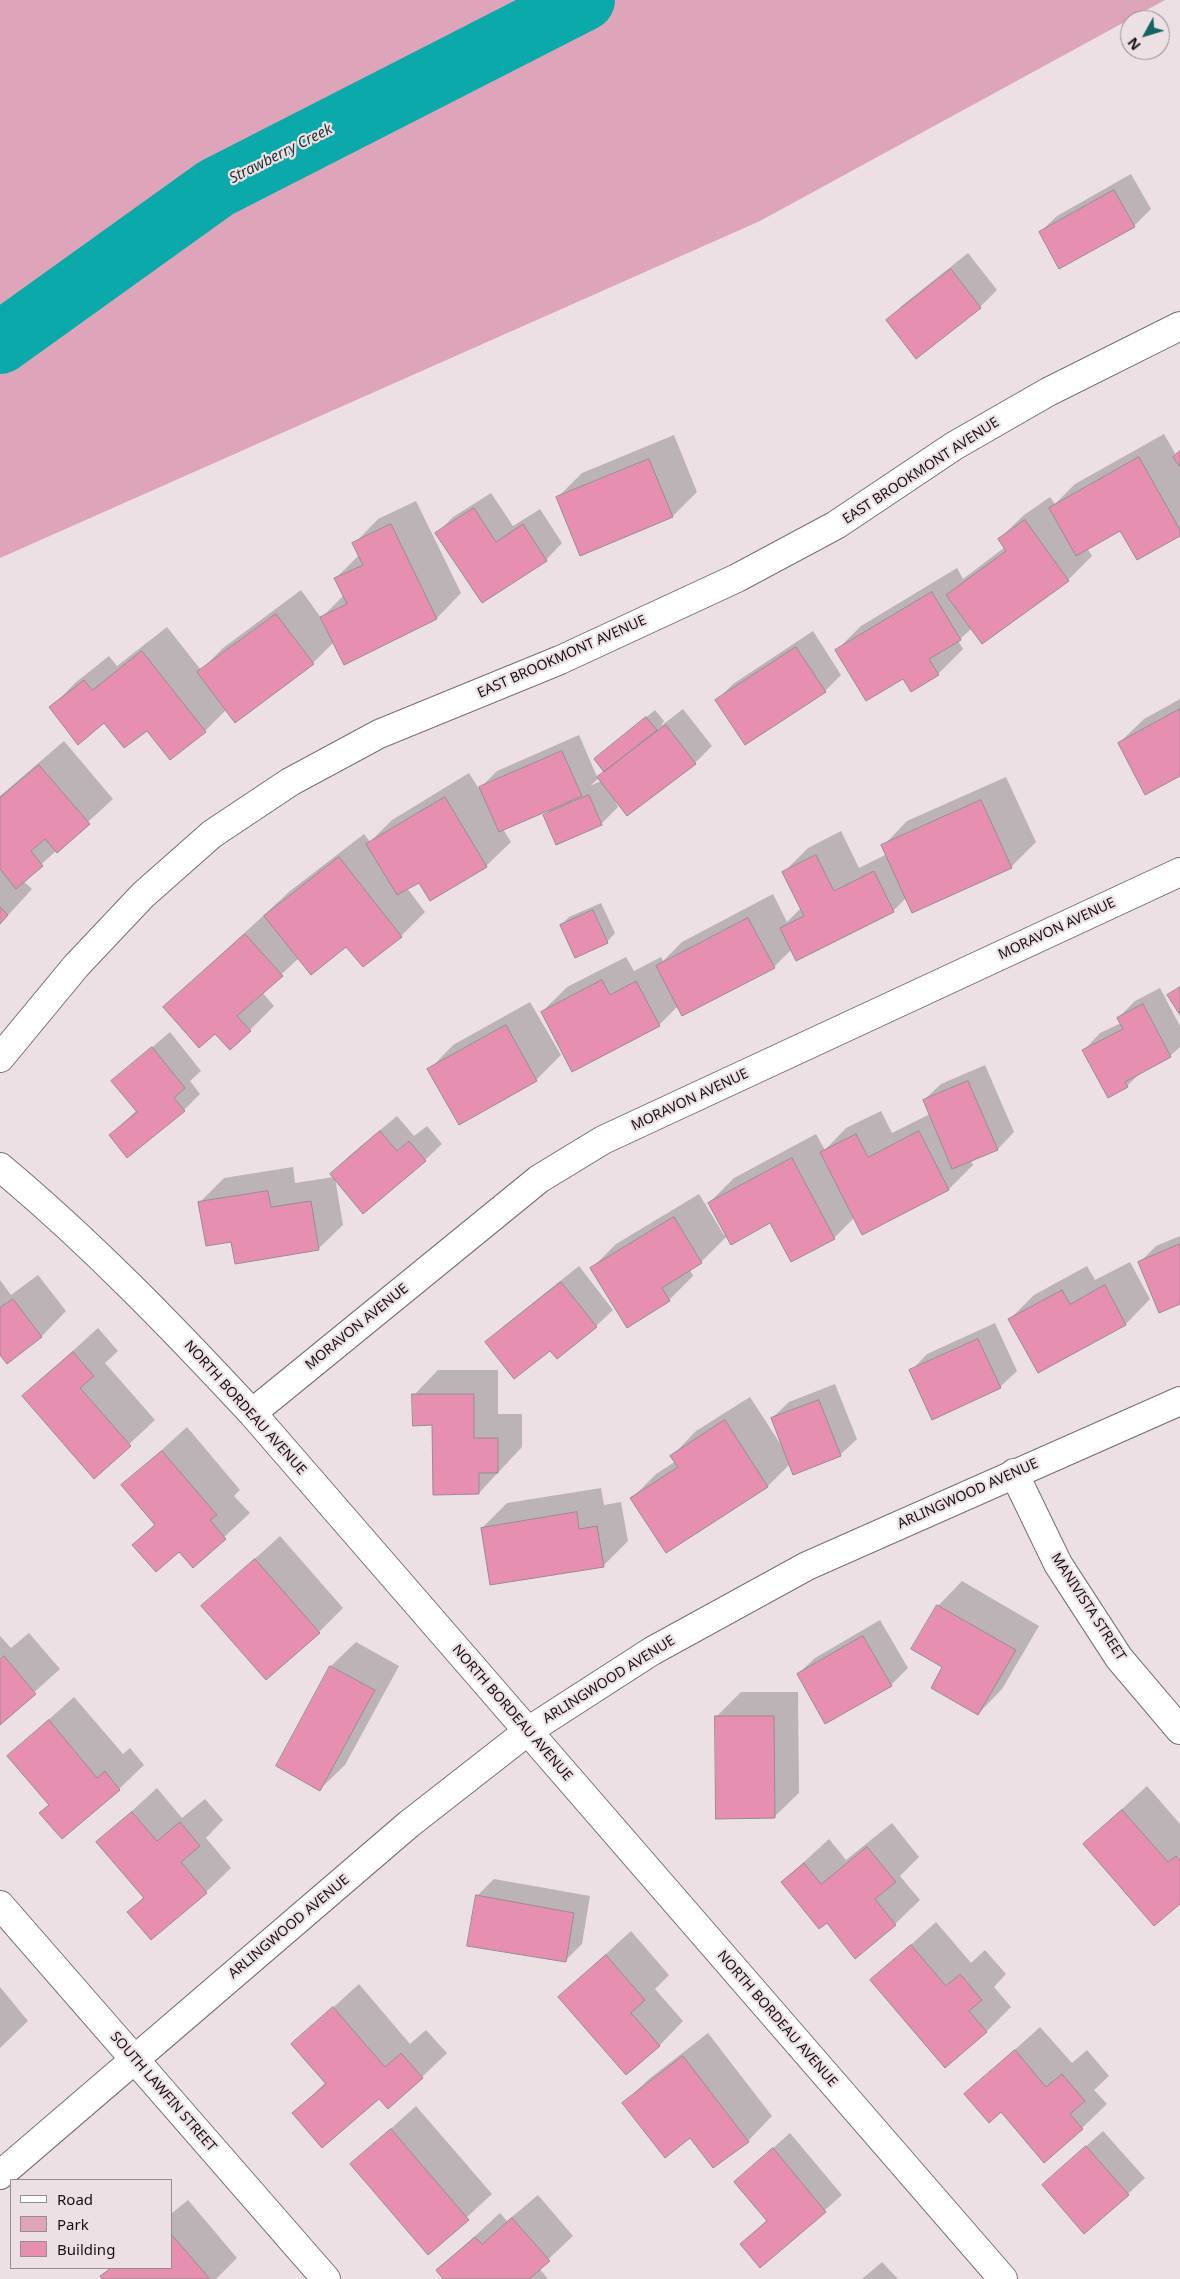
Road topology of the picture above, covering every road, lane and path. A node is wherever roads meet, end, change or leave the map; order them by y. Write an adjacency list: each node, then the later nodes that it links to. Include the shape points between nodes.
1 (1180, 326): 3 (street, EAST BROOKMONT AVENUE, via 1040,397 954,446 836,525 737,578 560,660 379,734 290,782 212,834 144,895 76,966)
2 (1180, 872): 6 (street, MORAVON AVENUE, via 604,1140 539,1179)
3 (0, 1058)
4 (0, 1167): 6 (street, NORTH BORDEAU AVENUE, via 45,1204 158,1312)
5 (1180, 1401): 7 (street, ARLINGWOOD AVENUE)
6 (252, 1413): 9 (street, NORTH BORDEAU AVENUE)
7 (1014, 1473): 8 (street, MANIVISTA STREET, via 1058,1564 1114,1651); 9 (street, ARLINGWOOD AVENUE, via 807,1566 652,1651)
8 (1180, 1730)
9 (528, 1731): 11 (street, ARLINGWOOD AVENUE, via 410,1824); 14 (street, NORTH BORDEAU AVENUE)
10 (0, 1905): 11 (street, SOUTH LAWFIN STREET)
11 (133, 2059): 12 (street, ARLINGWOOD AVENUE); 13 (street, SOUTH LAWFIN STREET)
12 (0, 2175)
13 (326, 2279)
14 (1003, 2279)

